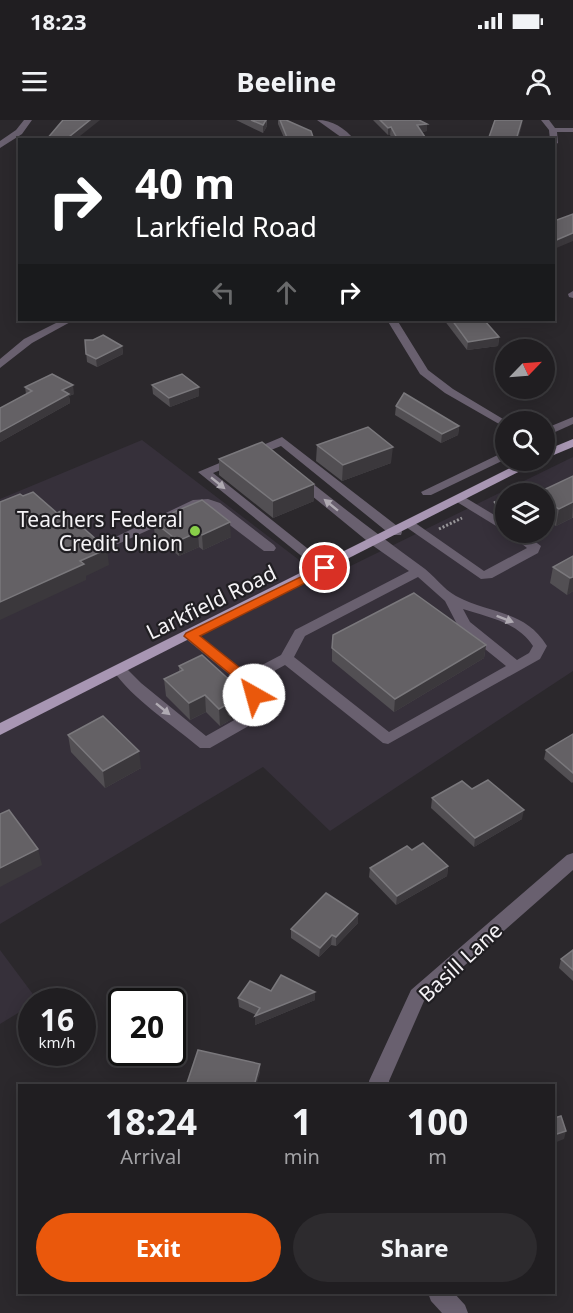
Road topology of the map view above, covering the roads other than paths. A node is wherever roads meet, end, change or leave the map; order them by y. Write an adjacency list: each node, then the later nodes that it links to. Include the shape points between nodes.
1 (28, 120): 8 (street)
2 (321, 120): 6 (street)
3 (545, 120): 4 (street)
4 (553, 130): 5 (street); 7 (street)
5 (573, 130)
6 (349, 138)
7 (554, 138)
8 (0, 145)
9 (67, 321): 11 (street, via 28,341)
10 (393, 321): 12 (street, via 424,372)
11 (0, 364)
12 (495, 418)
13 (573, 420): 14 (street)
14 (555, 429)
15 (573, 443): 16 (main road)
16 (555, 449)
17 (495, 459): 20 (street)
18 (289, 470): 26 (street, one-way to 18)
19 (515, 471): 21 (main road, Larkfield Road)
20 (427, 492)
21 (461, 499): 22 (street); 23 (main road, Larkfield Road)
22 (495, 521)
23 (411, 524): 24 (main road, Larkfield Road); 27 (street, via 487,575 533,550)
24 (396, 532): 26 (main road, Larkfield Road); 29 (street, one-way to 29, via 282,441 266,452 204,472)
25 (113, 541): 28 (street, via 196,503 208,502)
26 (377, 542): 29 (main road, Larkfield Road); 30 (street)
27 (530, 543)
28 (269, 548)
29 (325, 568): 32 (main road, Larkfield Road)
30 (419, 571): 31 (street); 33 (street, via 300,633)
31 (450, 598): 34 (street, via 464,624); 34 (street, one-way to 34, via 530,632 540,646 535,656)
32 (191, 636): 35 (main road, Larkfield Road); 36 (street)
33 (286, 658): 34 (street, via 388,739); 36 (street)
34 (517, 667)
35 (120, 670): 36 (street, one-way to 36, via 135,687 206,744 262,711); 37 (main road, Larkfield Road)
36 (246, 680)
37 (0, 730)
38 (573, 860): 39 (street, Basill Lane, via 417,996)
39 (380, 1084)
40 (440, 1294): 41 (street)
41 (457, 1313)

